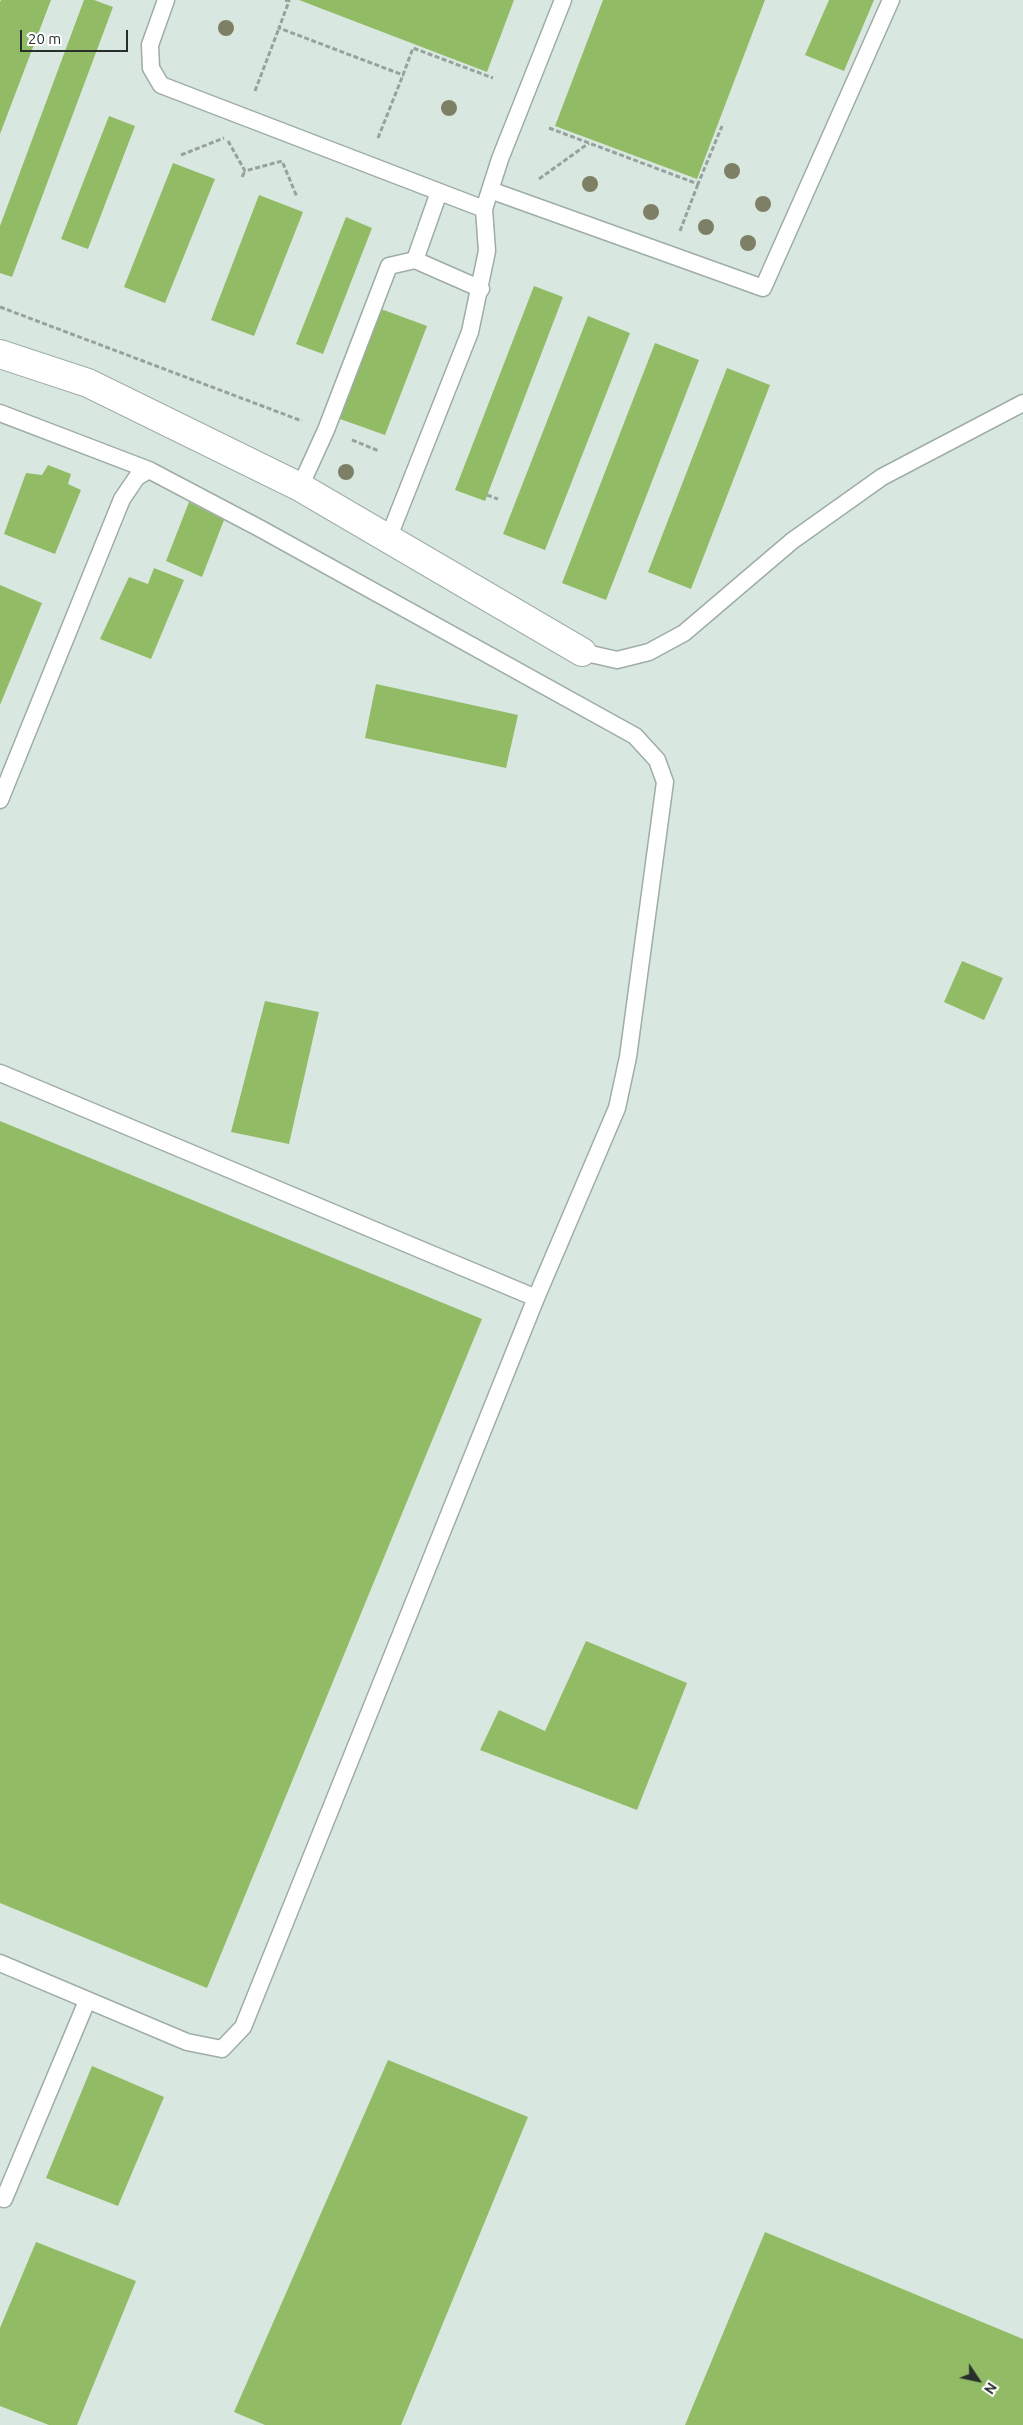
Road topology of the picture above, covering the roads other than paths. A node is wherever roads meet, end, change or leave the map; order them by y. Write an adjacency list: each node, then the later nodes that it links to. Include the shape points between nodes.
1 (166, 0): 5 (lane, via 150,44 151,68 161,85)
2 (563, 0): 4 (lane)
3 (891, 0): 4 (lane, via 763,288)
4 (490, 190): 6 (lane)
5 (440, 192): 6 (lane); 7 (lane)
6 (484, 209): 8 (lane, via 487,252)
7 (415, 260): 8 (lane); 13 (lane, via 389,266 326,430)
8 (481, 289): 14 (lane, via 470,332)
9 (0, 354): 13 (street, via 88,383)
10 (1023, 404): 15 (lane, via 882,477 792,541 684,633 649,652 617,660)
11 (0, 413): 12 (lane)
12 (149, 470): 16 (lane, via 137,477 122,499); 18 (lane, via 635,736 657,760 665,782 628,1057 617,1108)
13 (300, 487): 14 (street)
14 (388, 538): 15 (street)
15 (582, 652)
16 (0, 800)
17 (0, 1073): 18 (lane)
18 (536, 1298): 20 (lane, via 243,2027 222,2049 187,2042)
19 (0, 1963): 20 (lane)
20 (87, 2001): 21 (lane)
21 (4, 2199)

